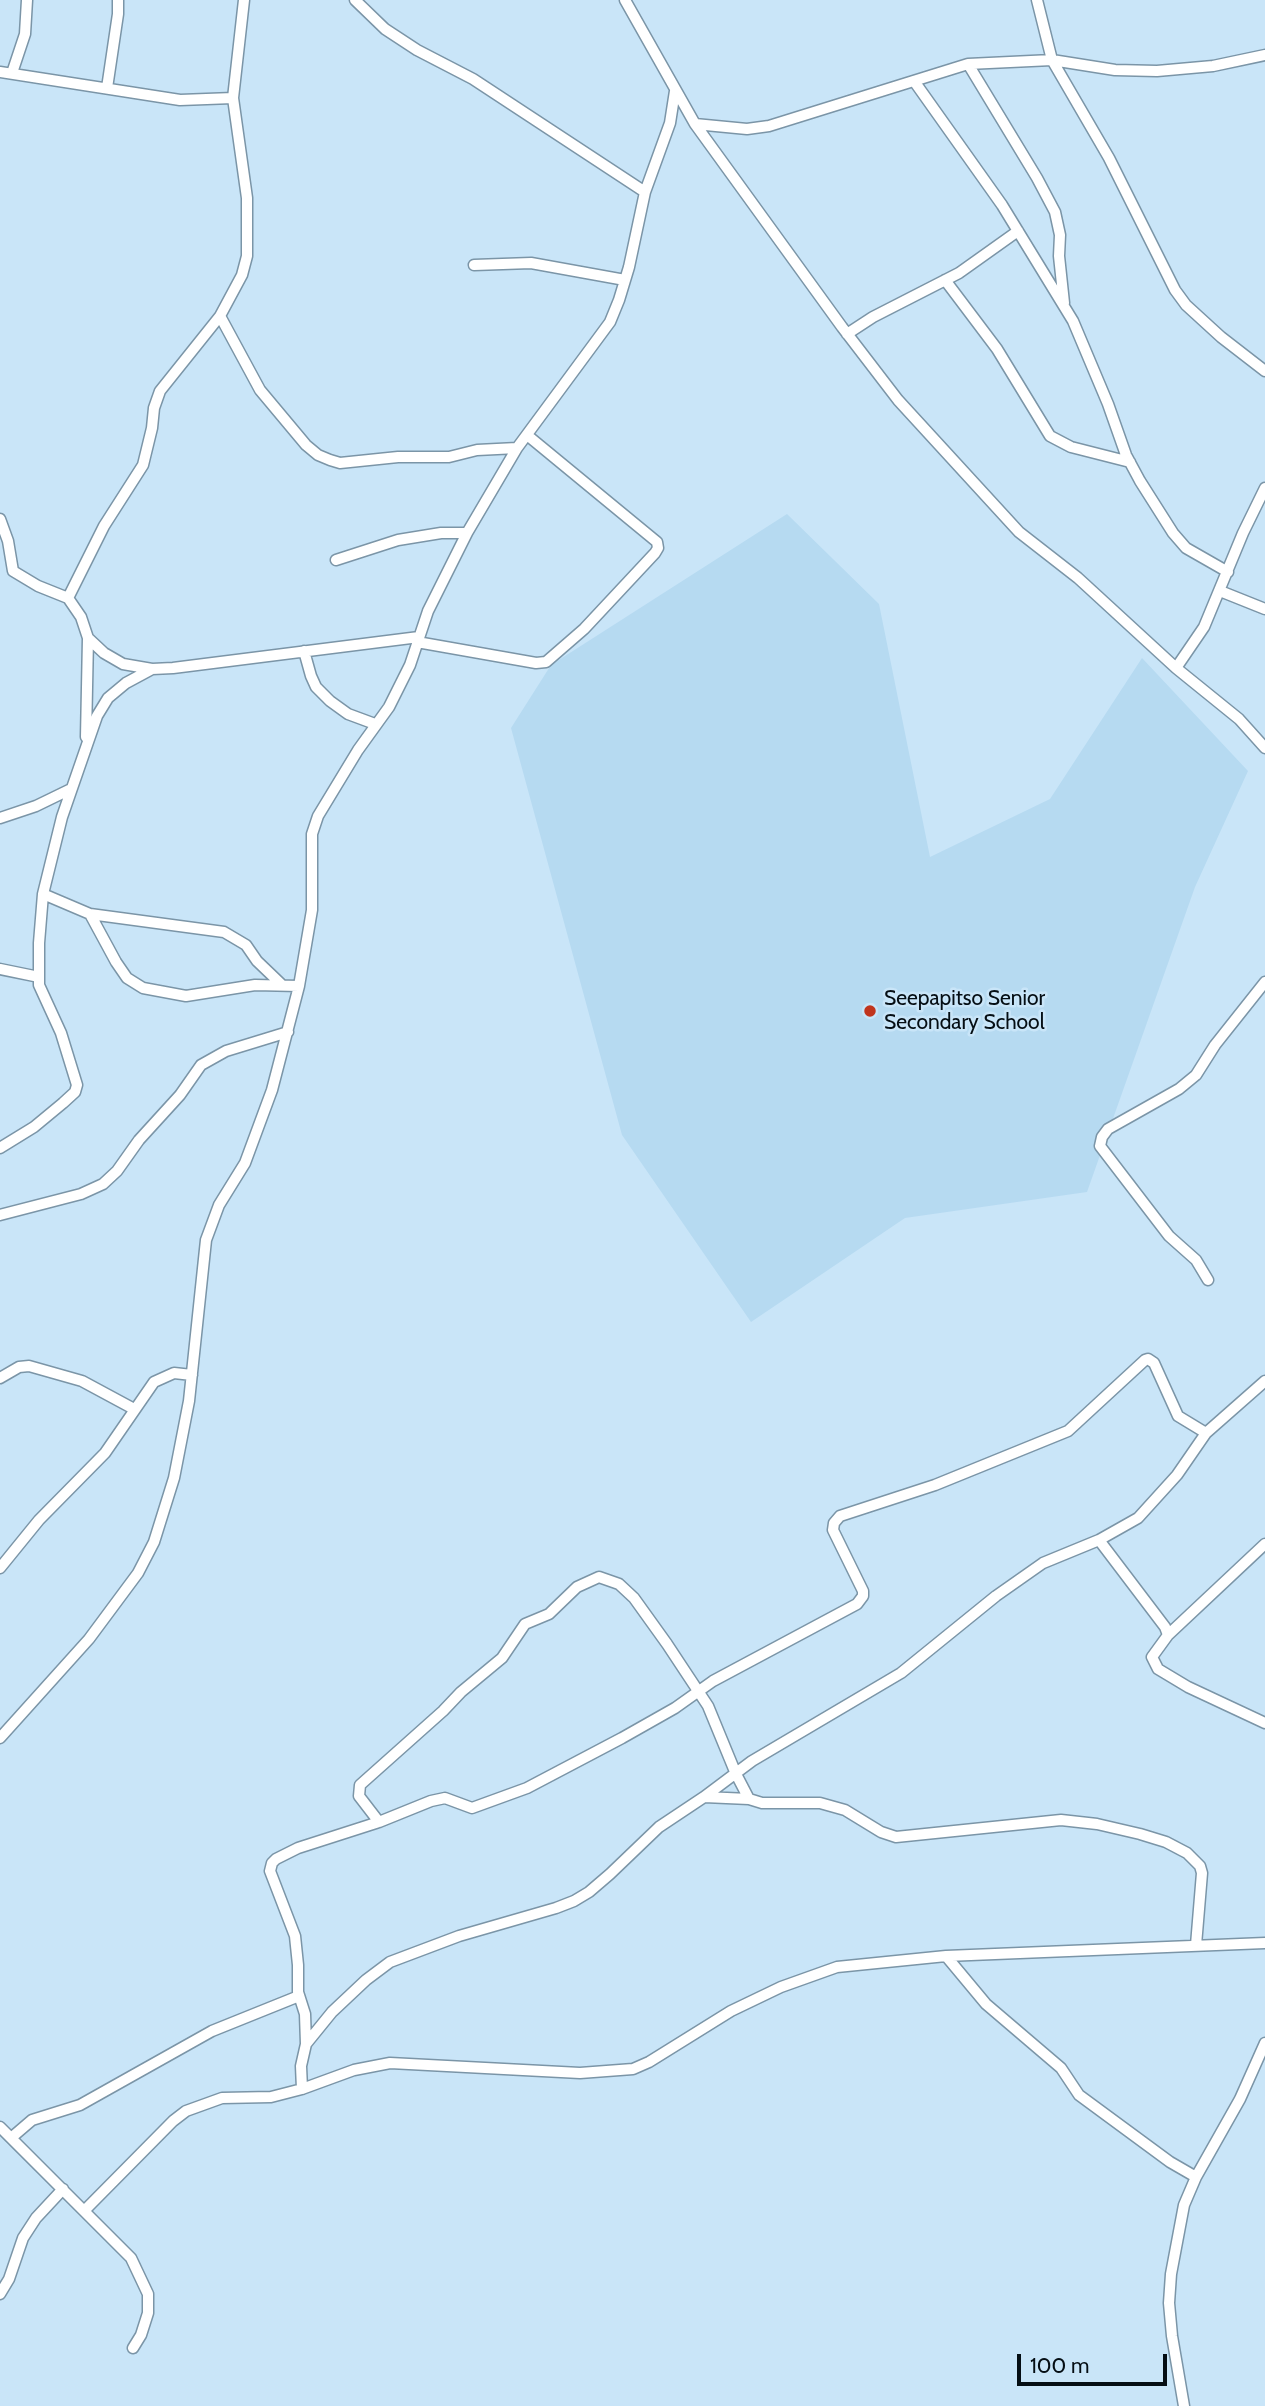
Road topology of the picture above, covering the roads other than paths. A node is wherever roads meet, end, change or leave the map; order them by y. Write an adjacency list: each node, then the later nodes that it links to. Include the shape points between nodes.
1 (27, 0): 10 (street, via 24,34)
2 (118, 0): 12 (street)
3 (244, 0): 14 (street)
4 (355, 0): 16 (street, via 406,43 473,79)
5 (625, 0): 13 (street)
6 (1037, 0): 8 (street)
7 (1265, 55): 8 (street, via 1157,71)
8 (1052, 60): 9 (street); 24 (street, via 1109,158 1180,297)
9 (968, 64): 11 (street); 21 (street, via 1055,212)
10 (6, 72): 12 (street)
11 (914, 81): 15 (street, via 757,129); 17 (street)
12 (107, 88): 14 (street, via 180,100)
13 (675, 91): 15 (street); 16 (street, via 670,123)
14 (233, 97): 22 (street, via 247,198 247,256)
15 (695, 124): 23 (street)
16 (645, 192): 19 (street)
17 (1018, 231): 20 (street); 21 (street)
18 (474, 265): 19 (street, via 531,263)
19 (625, 280): 25 (street, via 610,322)
20 (945, 280): 23 (street); 27 (street, via 997,349 1050,436 1071,447)
21 (1064, 307): 27 (street)
22 (220, 316): 26 (street, via 260,390 318,455 340,463); 36 (street, via 160,391 143,465 104,526)
23 (847, 334): 42 (street, via 898,400 1018,532 1078,578)
24 (1265, 371)
25 (527, 435): 26 (street); 39 (street, via 657,542 656,553 546,663)
26 (517, 448): 30 (street)
27 (1129, 462): 34 (street, via 1186,548)
28 (1265, 488): 34 (street)
29 (0, 519): 33 (street)
30 (467, 533): 31 (street, via 398,540); 39 (street)
31 (336, 560)
32 (0, 570): 33 (street)
33 (13, 571): 36 (street)
34 (1228, 572): 35 (street)
35 (1220, 591): 37 (street); 42 (street)
36 (68, 598): 38 (street)
37 (1265, 609)
38 (88, 638): 41 (street, via 117,662); 44 (street)
39 (418, 640): 40 (street); 43 (street, via 402,683)
40 (304, 651): 41 (street); 43 (street, via 316,687 348,714)
41 (152, 668): 44 (street, via 108,698)
42 (1176, 668): 45 (street, via 1239,719)
43 (375, 724): 54 (street, via 318,816 312,834 312,909)
44 (85, 747): 46 (street)
45 (1265, 748)
46 (71, 789): 47 (street); 48 (street)
47 (0, 818)
48 (43, 894): 49 (street); 51 (street)
49 (90, 914): 53 (street, via 225,932 246,945); 53 (street, via 127,978 143,988 186,996)
50 (0, 969): 51 (street)
51 (39, 977): 56 (street, via 41,995 61,1033 77,1085 54,1111)
52 (1265, 982): 58 (street, via 1196,1075 1108,1129 1100,1146)
53 (281, 984): 54 (street)
54 (299, 986): 55 (street)
55 (288, 1032): 57 (street, via 226,1051 201,1065 103,1184 82,1194); 59 (street, via 245,1163 219,1205 206,1240)
56 (0, 1148)
57 (0, 1215)
58 (1208, 1280)
59 (192, 1376): 62 (street, via 165,1375); 70 (street, via 174,1478 147,1559 89,1639)
60 (0, 1378): 62 (street, via 29,1366 82,1381)
61 (1265, 1381): 63 (street)
62 (134, 1409): 66 (street, via 105,1454 39,1520)
63 (1206, 1433): 64 (street, via 1177,1475 1138,1518); 68 (street, via 1178,1416 1154,1363 1145,1360 1068,1431 935,1485 840,1516 834,1530 863,1591 861,1600)
64 (1099, 1540): 67 (street); 71 (street, via 1044,1563 901,1673)
65 (1265, 1544): 67 (street)
66 (0, 1568)
67 (1168, 1635): 69 (street, via 1152,1657 1158,1669)
68 (697, 1692): 71 (street, via 715,1720); 74 (street, via 622,1738 491,1803 472,1808 444,1798); 74 (street, via 635,1598 619,1584 599,1577 586,1582 549,1614 526,1624 502,1658 360,1785 359,1796)
69 (1265, 1723)
70 (3, 1731)
71 (736, 1774): 72 (street); 73 (street)
72 (704, 1797): 73 (street); 80 (street, via 659,1827 574,1901 390,1962 332,2012)
73 (748, 1799): 76 (street, via 832,1806 896,1837 1060,1820 1097,1824 1166,1842 1200,1866)
74 (379, 1822): 78 (street, via 285,1853 272,1863 271,1879 295,1936)
75 (1265, 1943): 76 (street)
76 (1196, 1945): 77 (street)
77 (946, 1956): 81 (street, via 837,1967 791,1983 731,2011 633,2069 580,2073 390,2063); 84 (street, via 986,2004 1061,2068 1079,2095)
78 (299, 1996): 80 (street); 83 (street, via 212,2031 80,2105 32,2120)
79 (1265, 2043): 84 (street)
80 (306, 2044): 81 (street)
81 (302, 2089): 86 (street, via 271,2097 222,2098 186,2111)
82 (0, 2127): 83 (street)
83 (11, 2138): 85 (street)
84 (1196, 2177): 89 (street, via 1184,2205 1169,2303)
85 (63, 2189): 86 (street); 87 (street, via 23,2238)
86 (84, 2211): 88 (street, via 131,2258 148,2294 148,2314)
87 (0, 2294)
88 (133, 2348)
89 (1184, 2406)

